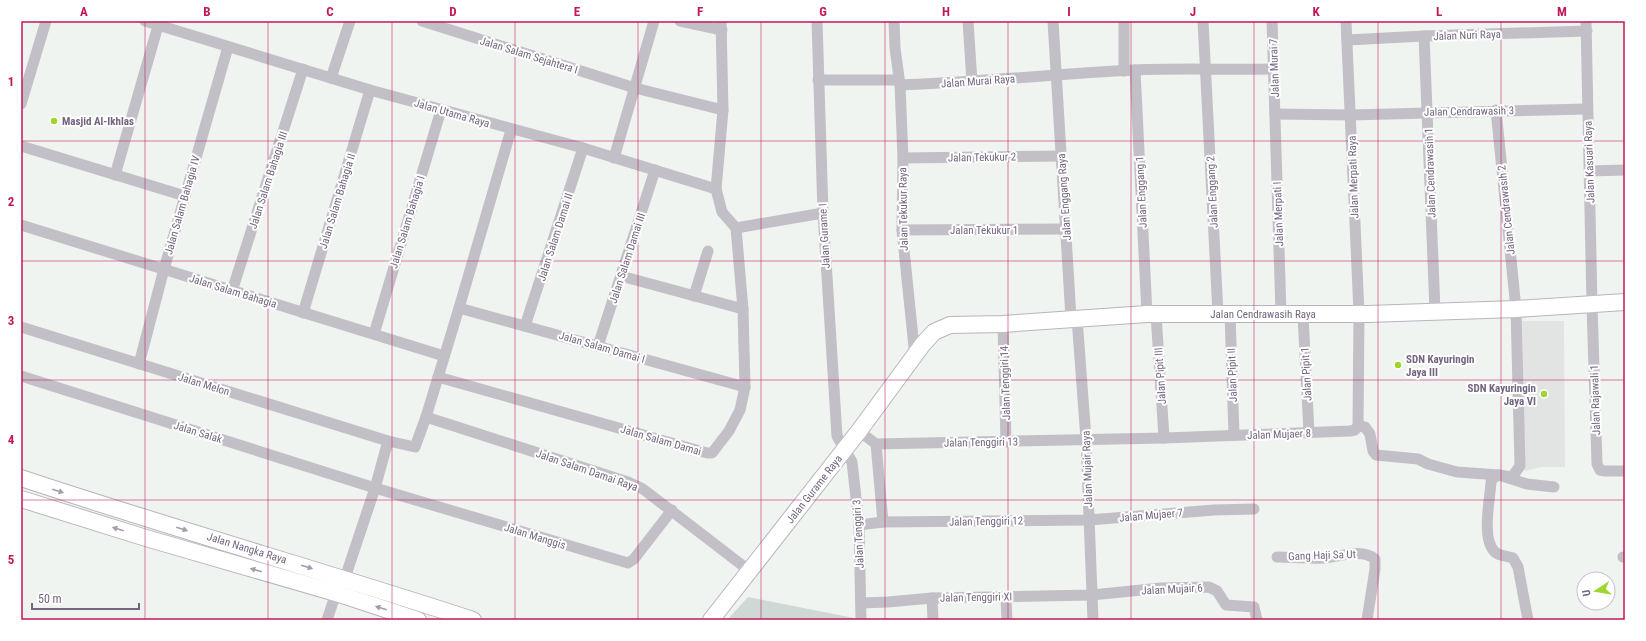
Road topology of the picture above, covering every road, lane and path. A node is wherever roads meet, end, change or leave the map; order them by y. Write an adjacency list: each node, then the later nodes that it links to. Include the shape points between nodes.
1 (46, 21): 32 (street)
2 (145, 21): 15 (street, Jalan Utama Raya)
3 (350, 21): 26 (street)
4 (422, 21): 30 (street, Jalan Salam Sejahtera I)
5 (654, 21): 30 (street)
6 (680, 21): 16 (street)
7 (817, 21): 27 (street, Jalan Gurame I)
8 (894, 21): 29 (street, Jalan Tekukur Raya)
9 (968, 21): 28 (street)
10 (1053, 21): 25 (street, Jalan Enggang Raya)
11 (1124, 21): 23 (street, Jalan Enggang 1)
12 (1202, 21): 24 (street, Jalan Enggang 2)
13 (1272, 21): 21 (street, Jalan Murai 7)
14 (1346, 21): 19 (street, Jalan Merpati Raya)
15 (158, 26): 20 (street, Jalan Utama Raya); 49 (street)
16 (721, 26): 35 (street)
17 (1586, 26): 18 (street, Jalan Nuri Raya); 33 (street, Jalan Kasuari Raya)
18 (1424, 36): 19 (street, Jalan Nuri Raya); 37 (street, Jalan Cendrawasih 1)
19 (1347, 40): 39 (street, Jalan Merpati Raya)
20 (228, 47): 22 (street, Jalan Utama Raya); 51 (street, Jalan Salam Bahagia IV)
21 (1273, 69): 24 (street, Jalan Murai Raya); 38 (street, Jalan Murai 7)
22 (303, 70): 26 (street, Jalan Utama Raya); 60 (street, Jalan Salam Bahagia III)
23 (1130, 70): 24 (street, Jalan Murai Raya); 25 (street, Jalan Murai Raya); 70 (street, Jalan Enggang 1)
24 (1205, 70): 71 (street, Jalan Enggang 2)
25 (1056, 75): 28 (street, Jalan Murai Raya); 43 (street, Jalan Enggang Raya)
26 (331, 78): 31 (street, Jalan Utama Raya)
27 (818, 80): 29 (street, Jalan Murai Raya); 52 (street, Jalan Gurame I)
28 (972, 82): 29 (street, Jalan Murai Raya)
29 (900, 83): 45 (street, Jalan Tekukur Raya)
30 (636, 88): 35 (street, Jalan Salam Sejahtera I); 44 (street)
31 (370, 90): 34 (street, Jalan Utama Raya); 68 (street, Jalan Salam Bahagia II)
32 (21, 104)
33 (1588, 109): 36 (street, Jalan Cendrawasih 3); 48 (street, Jalan Kasuari Raya)
34 (441, 110): 40 (street, Jalan Utama Raya); 78 (street, Jalan Salam Bahagia I)
35 (723, 110): 50 (street)
36 (1496, 110): 37 (street, Jalan Cendrawasih 3); 66 (street, Jalan Cendrawasih 2)
37 (1427, 112): 39 (street, Jalan Cendrawasih 3); 67 (street, Jalan Cendrawasih 1)
38 (1275, 114): 39 (street, Jalan Cendrawasih 3); 72 (street, Jalan Merpati I)
39 (1350, 115): 69 (street, Jalan Merpati Raya)
40 (511, 130): 42 (street, Jalan Utama Raya); 64 (street)
41 (21, 146): 49 (street)
42 (583, 148): 44 (street, Jalan Utama Raya); 76 (street, Jalan Salam Damai II)
43 (1061, 156): 45 (street, Jalan Tekukur 2); 55 (street, Jalan Enggang Raya)
44 (614, 158): 46 (street, Jalan Utama Raya)
45 (903, 158): 56 (street, Jalan Tekukur Raya)
46 (655, 170): 50 (street, Jalan Utama Raya); 59 (street, Jalan Salam Damai III)
47 (1625, 170): 48 (street)
48 (1590, 171): 63 (street, Jalan Kasuari Raya)
49 (115, 175): 51 (street)
50 (716, 189): 54 (street, via 722,212)
51 (185, 196): 58 (street, Jalan Salam Bahagia IV)
52 (823, 213): 54 (street); 96 (street, Jalan Gurame I, via 837,436)
53 (21, 225): 58 (street, Jalan Salam Bahagia)
54 (736, 228): 65 (street, Jalan Salam Damai)
55 (1066, 229): 56 (street, Jalan Tekukur 1); 74 (street, Jalan Enggang Raya)
56 (902, 230): 81 (street, Jalan Tekukur Raya)
57 (708, 251): 61 (street)
58 (164, 269): 60 (street, Jalan Salam Bahagia); 82 (street, Jalan Salam Bahagia IV)
59 (621, 276): 61 (street); 79 (street, Jalan Salam Damai III)
60 (232, 291): 68 (street, Jalan Salam Bahagia)
61 (694, 296): 65 (street)
62 (1625, 302): 63 (street, Jalan Cendrawasih Raya)
63 (1592, 304): 66 (street, Jalan Cendrawasih Raya); 97 (street, Jalan Rajawali 1, via 1597,464 1600,470)
64 (459, 308): 76 (street, Jalan Salam Damai I); 80 (street)
65 (743, 309): 85 (street, Jalan Salam Damai)
66 (1516, 309): 67 (street, Jalan Cendrawasih Raya); 98 (street, Jalan Cendrawasih 2, via 1520,466 1512,477)
67 (1435, 311): 69 (street, Jalan Cendrawasih Raya)
68 (303, 313): 78 (street, Jalan Salam Bahagia)
69 (1359, 313): 73 (street, Jalan Cendrawasih Raya); 87 (street)
70 (1152, 314): 71 (street, Jalan Cendrawasih Raya); 74 (street, Jalan Cendrawasih Raya); 91 (street, Jalan Pipit III)
71 (1224, 314): 72 (street, Jalan Cendrawasih Raya); 90 (street, Jalan Pipit II)
72 (1281, 314): 73 (street, Jalan Cendrawasih Raya)
73 (1303, 315): 89 (street, Jalan Pipit 1)
74 (1074, 318): 75 (street, Jalan Cendrawasih Raya); 92 (street, Jalan Mujair Raya)
75 (1003, 324): 81 (street, Jalan Cendrawasih Raya, via 950,325 934,332); 94 (street, Jalan Tenggiri 14)
76 (525, 326): 79 (street, Jalan Salam Damai I)
77 (21, 327): 82 (street, Jalan Melon)
78 (374, 334): 80 (street, Jalan Salam Bahagia)
79 (598, 346): 85 (street, Jalan Salam Damai I)
80 (444, 356): 84 (street)
81 (914, 357): 88 (street, Jalan Gurame Raya)
82 (139, 364): 93 (street, Jalan Melon)
83 (21, 376): 101 (street, Jalan Salak)
84 (438, 377): 85 (street, Jalan Salam Damai, via 707,453 716,450 729,431 740,410); 86 (street)
85 (745, 387)
86 (426, 417): 93 (street, via 415,447); 104 (street, Jalan Salam Damai Raya, via 628,482 643,489)
87 (1358, 426): 89 (street, Jalan Mujaer 8, via 1350,431); 98 (street, via 1365,427 1370,434 1376,455 1418,459 1456,472)
88 (859, 431): 95 (street); 96 (street, Jalan Gurame Raya)
89 (1309, 433): 90 (street, Jalan Mujaer 8)
90 (1234, 435): 91 (street, Jalan Mujaer 8)
91 (1164, 438): 92 (street, Jalan Mujaer 8)
92 (1086, 440): 94 (street, Jalan Tenggiri 13); 108 (street, Jalan Mujair Raya)
93 (388, 441): 101 (street)
94 (1006, 442): 95 (street, Jalan Tenggiri 13)
95 (876, 444): 109 (street)
96 (845, 449): 110 (street, Jalan Tenggiri 3, via 852,462); 113 (street, Jalan Gurame Raya)
97 (1625, 471)
98 (1499, 475): 100 (street, via 1521,483); 131 (street, via 1491,482 1488,540 1496,554 1512,558 1518,567)
99 (21, 478): 103 (street, Jalan Nangka Raya, one-way to 103)
100 (1554, 487)
101 (375, 488): 104 (street, Jalan Manggis, via 628,563 634,559); 114 (street)
102 (21, 499): 107 (street, Jalan Nangka Raya)
103 (94, 502): 106 (street, Jalan Nangka Raya); 107 (street)
104 (672, 510): 113 (street, Jalan Salam Damai Raya)
105 (1254, 510): 108 (street, Jalan Mujaer 7, via 1214,510)
106 (152, 519): 111 (street); 114 (street, Jalan Nangka Raya, one-way to 114)
107 (88, 520): 111 (street, Jalan Nangka Raya, one-way to 107)
108 (1089, 520): 109 (street, Jalan Tenggiri 12); 116 (street, Jalan Mujair Raya)
109 (883, 522): 110 (street, Jalan Tenggiri 12)
110 (859, 525): 119 (street, Jalan Tenggiri 3)
111 (146, 538): 115 (street, Jalan Nangka Raya, one-way to 111)
112 (1277, 557): 130 (street, Gang Haji Sa Ut, via 1323,558 1369,554 1375,559 1375,570)
113 (751, 572): 124 (street, Jalan Gurame Raya)
114 (344, 578): 120 (street, Jalan Nangka Raya)
115 (336, 593): 121 (street); 122 (street, Jalan Nangka Raya, one-way to 115)
116 (1092, 595): 117 (street, Jalan Tenggiri XI); 128 (street, Jalan Mujair Raya); 129 (street, Jalan Mujair 6, via 1161,588 1209,587 1217,591 1226,605 1254,607)
117 (1006, 597): 118 (street, Jalan Tenggiri XI); 127 (street)
118 (932, 598): 119 (street, Jalan Tenggiri XI); 126 (street)
119 (861, 603): 125 (street, Jalan Tenggiri 3)
120 (426, 613): 123 (street, Jalan Nangka Raya)
121 (327, 620)
122 (418, 620)
123 (473, 620)
124 (711, 620)
125 (861, 620)
126 (933, 620)
127 (1006, 620)
128 (1093, 620)
129 (1257, 620)
130 (1367, 620)
131 (1528, 620)

